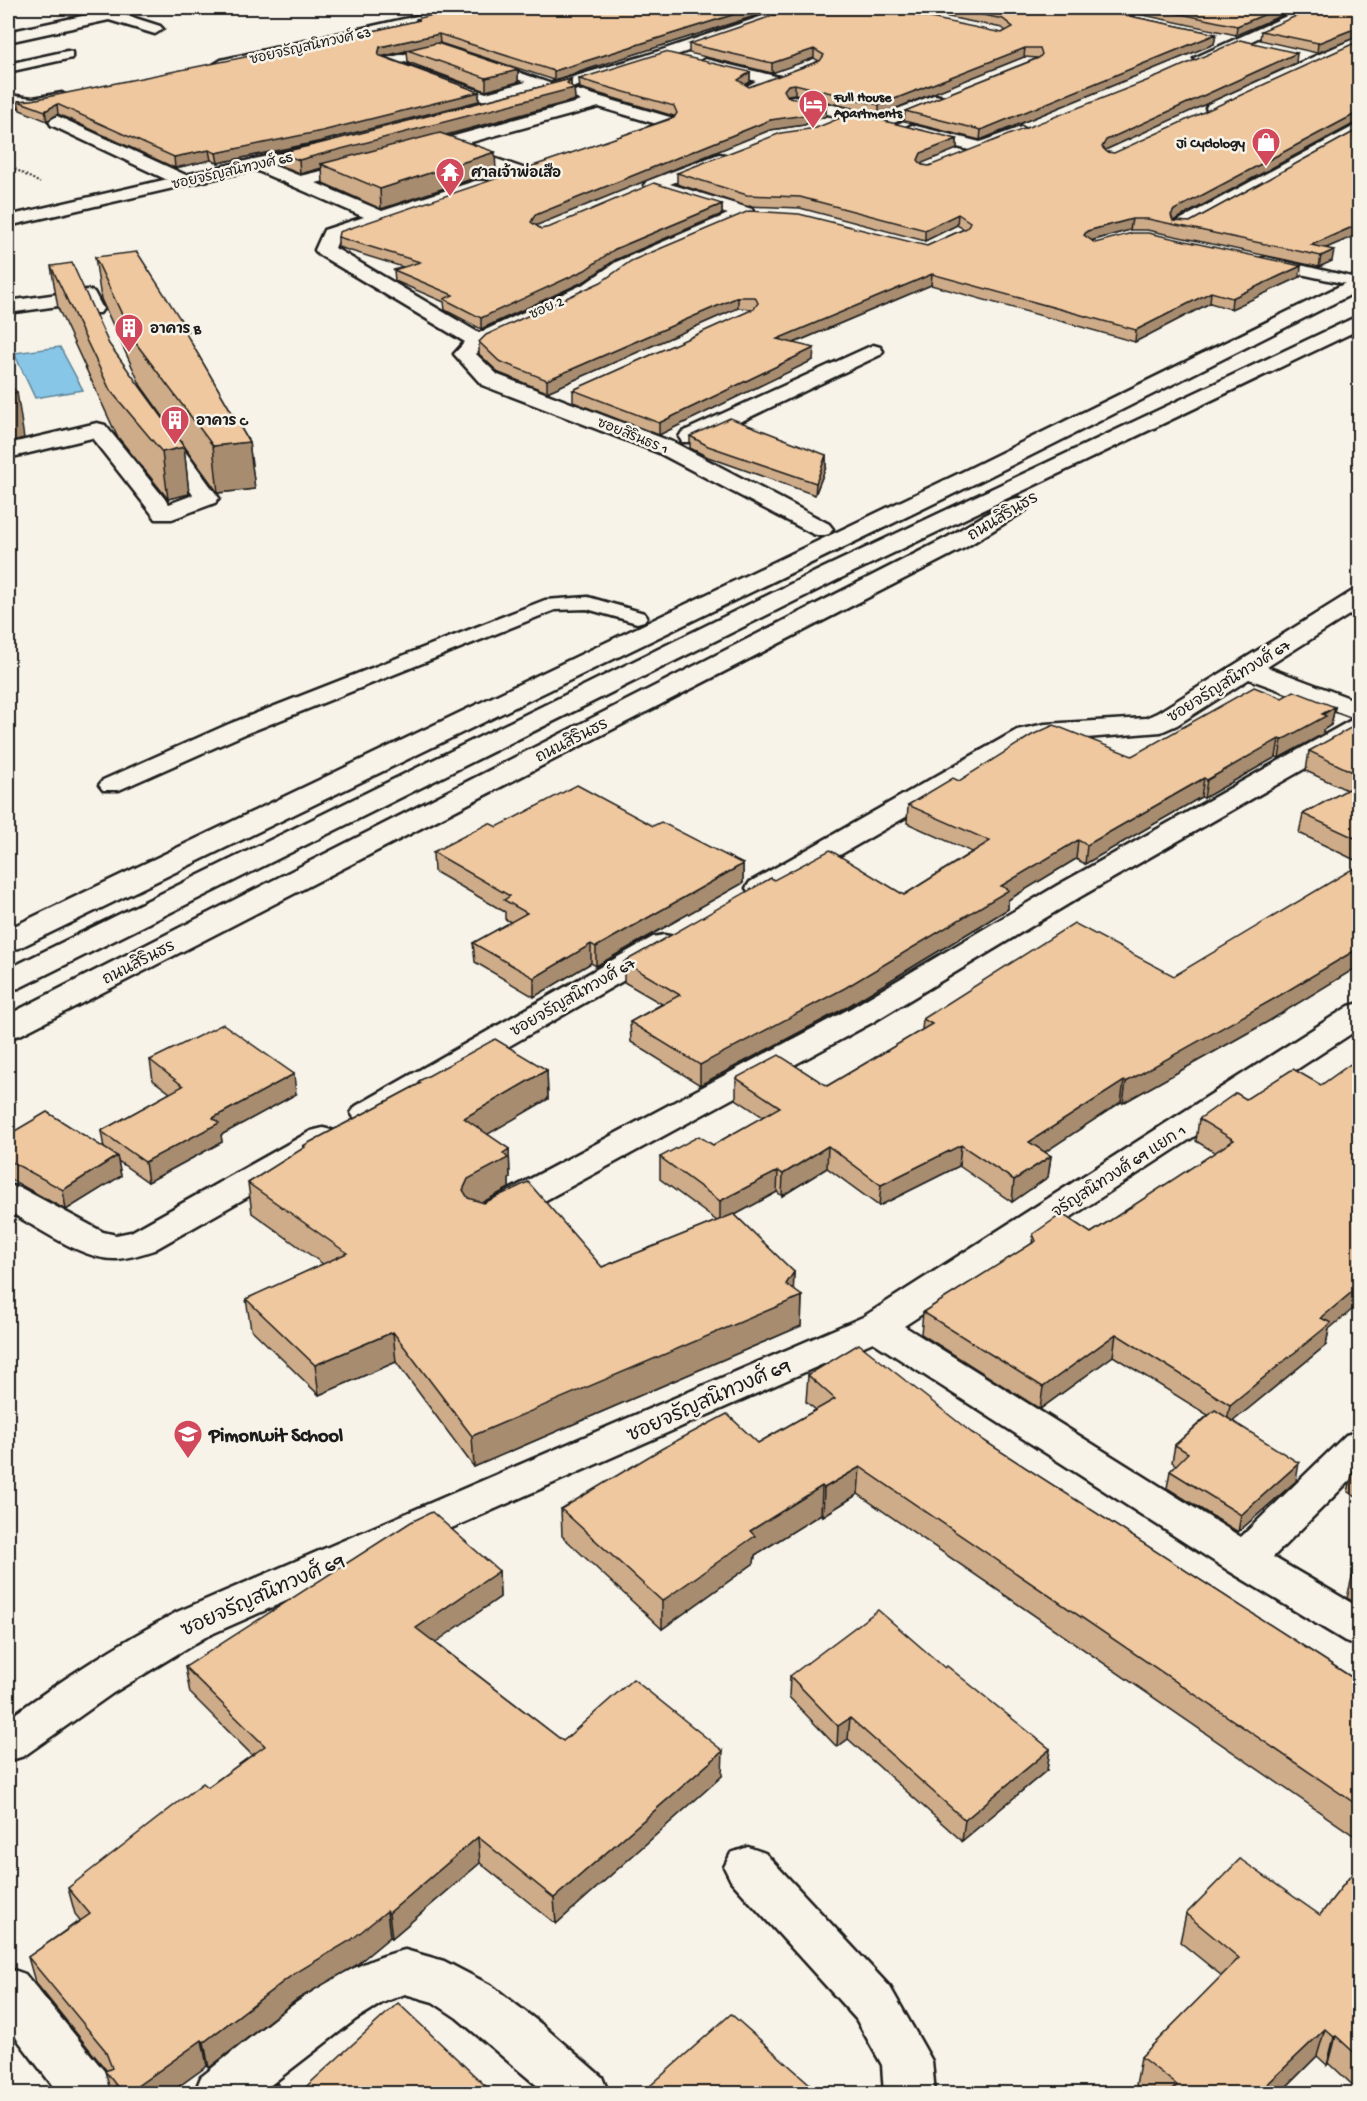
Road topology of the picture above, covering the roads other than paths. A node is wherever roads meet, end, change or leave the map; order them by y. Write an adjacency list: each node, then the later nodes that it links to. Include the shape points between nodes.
1 (471, 8): 21 (street, ซอยจรัญสนิทวงศ์ 63)
2 (761, 8): 5 (street)
3 (1137, 8): 6 (street, via 1113,14)
4 (1315, 8): 11 (street)
5 (792, 10): 14 (street)
6 (1147, 22)
7 (155, 29): 8 (street, via 110,15)
8 (8, 37)
9 (1215, 37): 11 (street)
10 (1359, 41): 18 (street)
11 (1238, 42): 12 (street); 19 (street)
12 (1260, 47)
13 (450, 53): 32 (lane, via 439,49 386,62)
14 (663, 54): 23 (street); 25 (street)
15 (67, 55): 20 (lane)
16 (1294, 55): 18 (street)
17 (472, 60): 24 (lane)
18 (1317, 60): 34 (street)
19 (1182, 66)
20 (8, 68)
21 (206, 68)
22 (793, 72): 23 (street)
23 (773, 80): 26 (street)
24 (539, 83): 25 (lane); 32 (lane)
25 (556, 88): 31 (street); 32 (street)
26 (748, 90)
27 (74, 95): 29 (street, via 33,103)
28 (947, 95): 36 (street)
29 (8, 100)
30 (794, 101): 33 (street)
31 (598, 102): 41 (street, via 668,122); 43 (street)
32 (487, 104)
33 (849, 114): 36 (street); 38 (street)
34 (1198, 116)
35 (57, 121): 50 (street)
36 (880, 122): 44 (street)
37 (1033, 127): 44 (street)
38 (819, 128)
39 (1359, 128): 58 (street)
40 (409, 133): 43 (street)
41 (634, 134)
42 (342, 143): 47 (street, ซอยจรัญสนิทวงศ์ 65)
43 (442, 145): 49 (lane); 51 (street)
44 (981, 148): 46 (street)
45 (737, 152): 52 (street)
46 (949, 160)
47 (257, 164): 50 (street, ซอยจรัญสนิทวงศ์ 65); 51 (street)
48 (543, 164): 49 (street)
49 (521, 172): 56 (street)
50 (184, 181): 57 (street, ซอยจรัญสนิทวงศ์ 65)
51 (299, 182): 56 (street)
52 (653, 185): 53 (street); 54 (street)
53 (633, 193)
54 (745, 213): 55 (street); 64 (street, ซอย 2, via 623,266 593,286)
55 (765, 213)
56 (379, 217): 64 (street, via 332,234 325,250)
57 (8, 221)
58 (1181, 227)
59 (1252, 259): 60 (lane)
60 (1359, 282): 69 (street)
61 (8, 307): 63 (street, via 87,296)
62 (1359, 321): 70 (street, ถนนสิรินธร)
63 (100, 327)
64 (478, 340): 67 (street, ซอยสิรินธร 1, via 464,354 490,380)
65 (873, 351): 71 (street)
66 (579, 388): 67 (street)
67 (548, 402): 71 (street, ซอยสิรินธร 1)
68 (148, 416): 72 (street, via 207,498 164,513 96,430)
69 (1056, 433): 73 (street, via 968,463); 83 (street)
70 (1125, 435): 84 (street, ถนนสิรินธร, via 828,575); 86 (street, ถนนสิรินธร, via 957,542)
71 (667, 448): 73 (street, ซอยสิรินธร 1)
72 (8, 451)
73 (821, 529): 75 (street)
74 (1359, 597): 76 (street, ซอยจรัญสนิทวงศ์ 67)
75 (637, 617): 79 (lane, via 588,603 552,604 237,729); 81 (street)
76 (1247, 669): 77 (street); 80 (street, ซอยจรัญสนิทวงศ์ 67, via 1151,726 1027,736)
77 (1359, 711)
78 (1359, 725): 88 (street, via 862,1014)
79 (111, 785)
80 (738, 901)
81 (8, 918)
82 (687, 930): 87 (street, ซอยจรัญสนิทวงศ์ 67, via 141,1242 116,1247 93,1242)
83 (8, 942)
84 (8, 981)
85 (1359, 1013): 89 (street, จรัญสนิทวงศ์ 69 แยก 1)
86 (8, 1028)
87 (8, 1196)
88 (485, 1218)
89 (876, 1326): 91 (street); 93 (street, ซอยจรัญสนิทวงศ์ 69, via 192,1624 131,1656)
90 (1359, 1445): 91 (street)
91 (1244, 1560): 92 (street)
92 (1359, 1629)
93 (8, 1743)
94 (748, 1867): 99 (street, via 873,2003 907,2061)
95 (10, 1998): 96 (street)
96 (91, 2094)
97 (219, 2094): 98 (street, via 352,1993 384,1976 404,1972 435,1978 478,2004)
98 (584, 2094)
99 (910, 2094)

